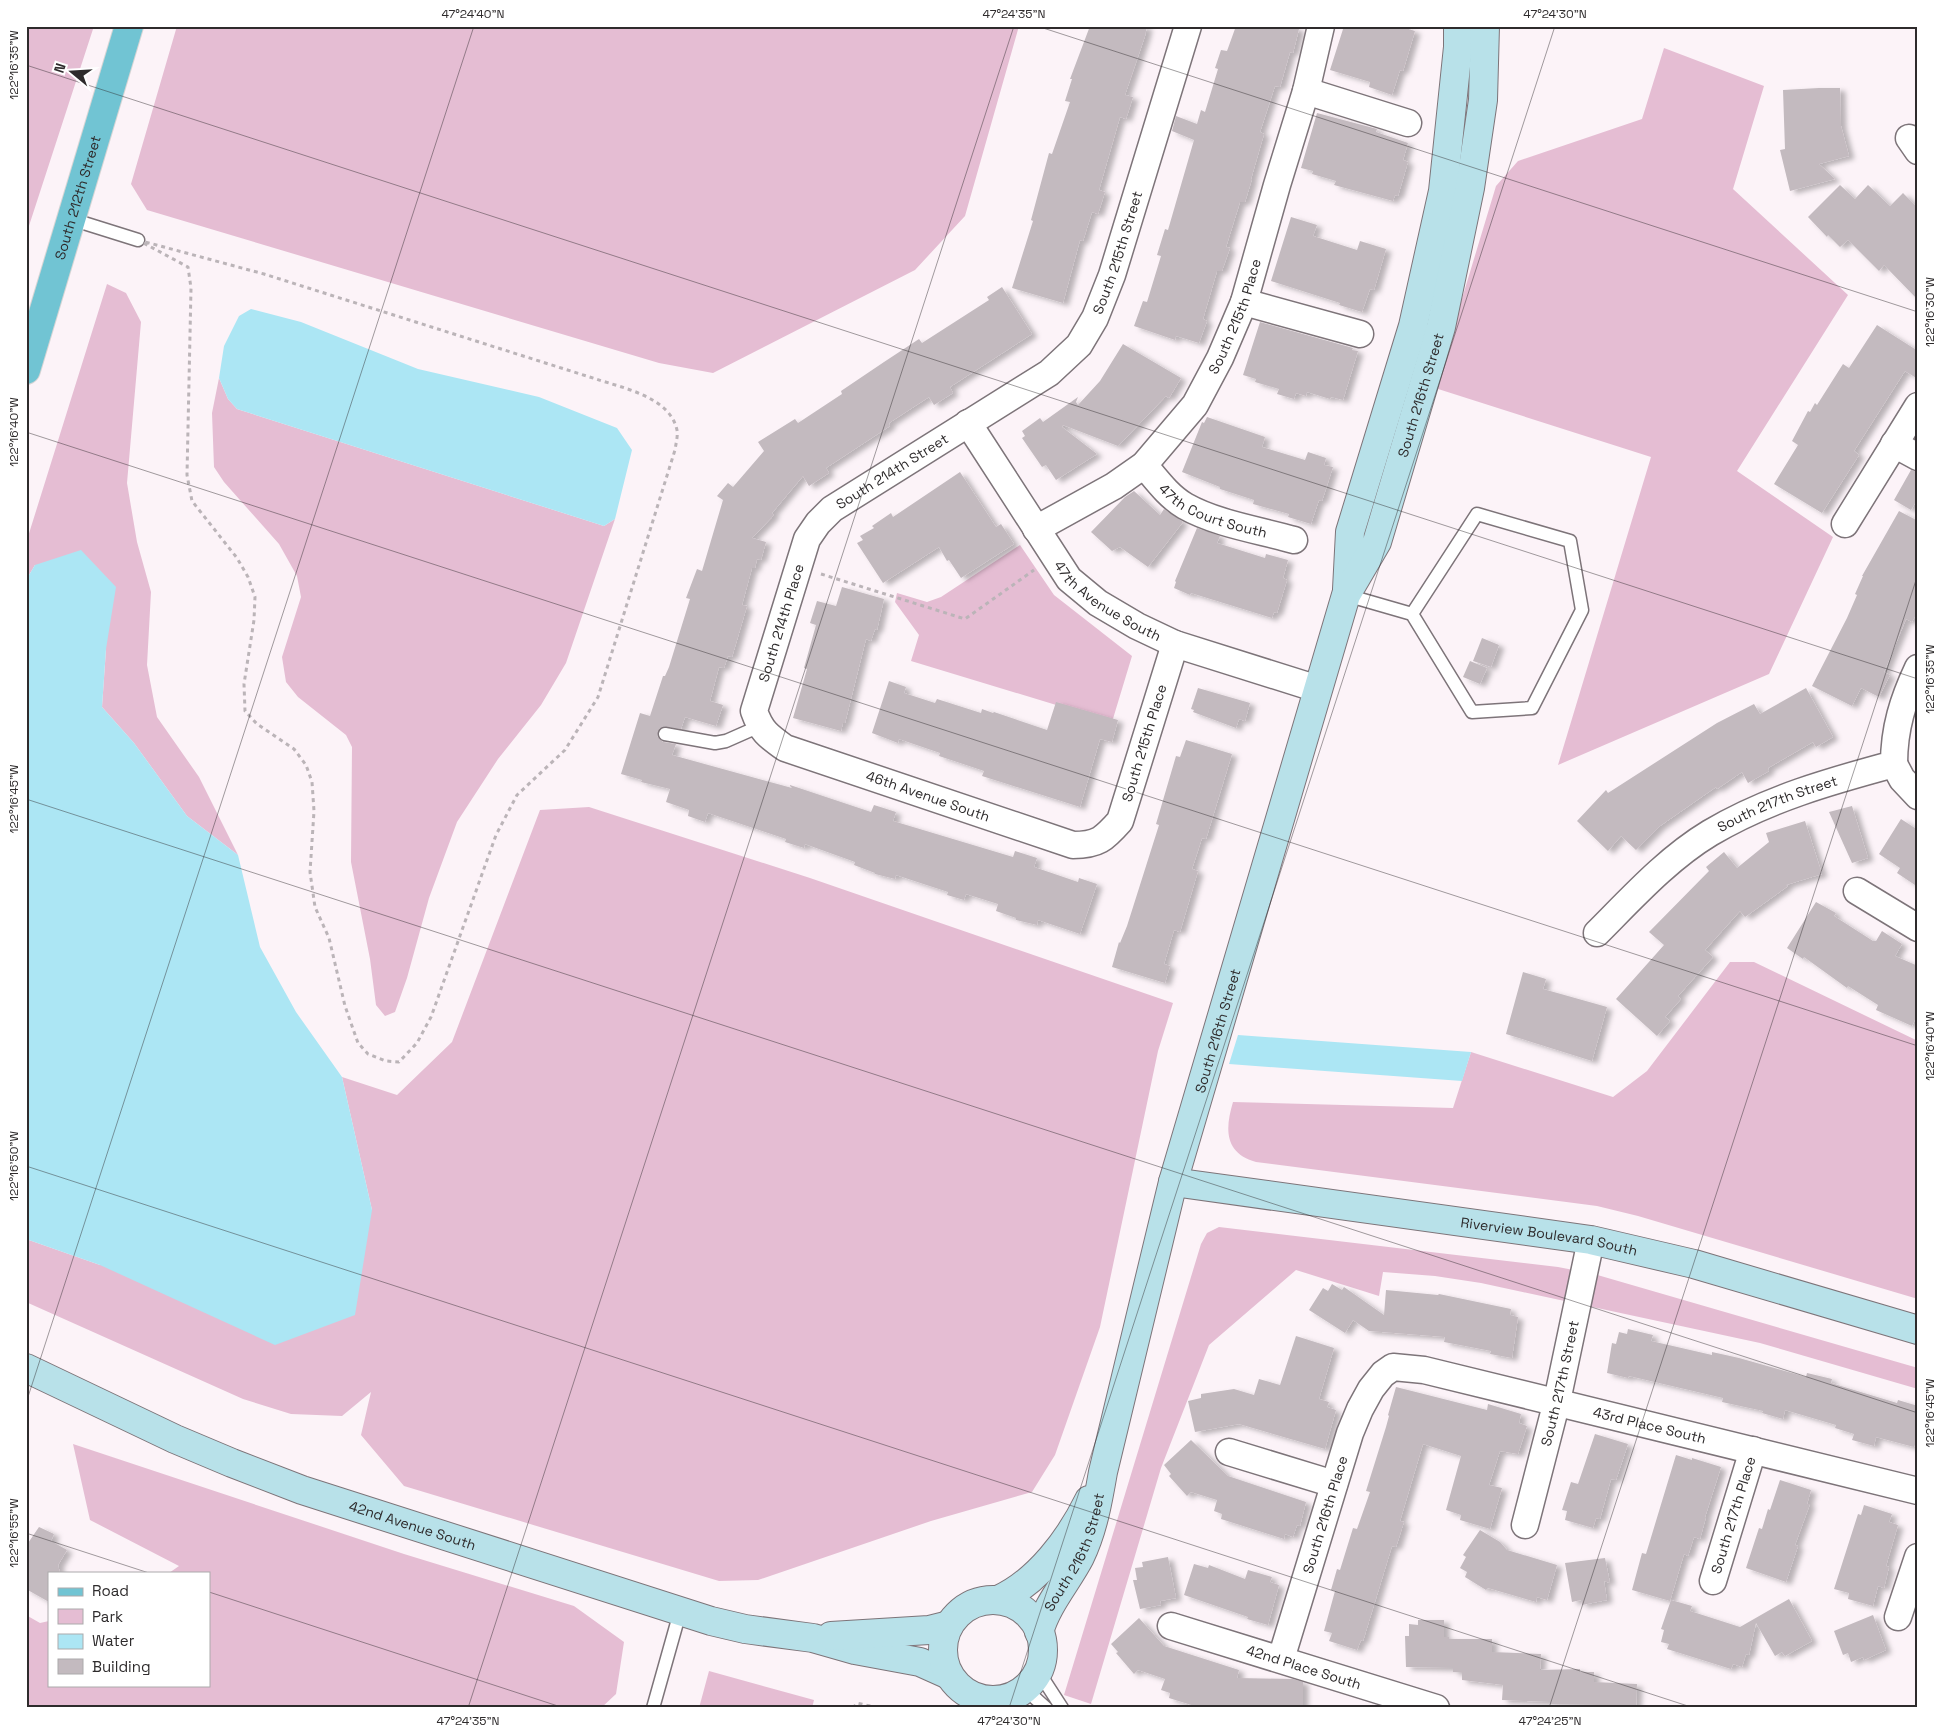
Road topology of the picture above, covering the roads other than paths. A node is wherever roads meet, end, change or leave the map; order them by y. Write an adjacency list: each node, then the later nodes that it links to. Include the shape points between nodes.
1 (129, 26): 8 (main road, South 212th Street)
2 (1188, 26): 14 (street, South 215th Street, via 1112,275 1095,318 1079,346 1050,372)
3 (1321, 26): 6 (street, South 215th Place)
4 (1458, 26): 22 (street, South 216th Street, via 1443,190 1413,326 1350,532)
5 (1485, 26): 22 (street, South 216th Street, via 1483,100 1470,188 1441,327 1376,542)
6 (1306, 91): 7 (street); 10 (street, South 215th Place)
7 (1408, 123)
8 (71, 219): 9 (lane); 12 (main road, South 212th Street)
9 (138, 240)
10 (1244, 302): 11 (street); 17 (street, South 215th Place, via 1195,405)
11 (1360, 334)
12 (26, 370)
13 (1918, 406): 15 (street)
14 (968, 423): 18 (street, South 214th Street, via 832,509); 20 (street, 47th Avenue South)
15 (1894, 444): 16 (street); 19 (street)
16 (1918, 457)
17 (1144, 465): 20 (street, South 215th Place, via 1114,486); 21 (street, 47th Court South, via 1160,485 1184,505 1214,519)
18 (818, 523): 27 (street, South 214th Place, via 807,539 754,710)
19 (1845, 524)
20 (1036, 529): 24 (street, 47th Avenue South, via 1069,579 1098,603)
21 (1294, 540)
22 (1346, 595): 23 (lane); 26 (street, South 216th Street)
23 (1412, 614): 23 (lane, via 1477,514 1570,541 1582,610 1532,708 1472,712)
24 (1175, 644): 26 (street, 47th Avenue South); 31 (street, South 215th Place, via 1120,821)
25 (1918, 668): 29 (street, via 1896,730)
26 (1318, 689): 35 (street, South 216th Street)
27 (760, 726): 28 (lane, via 715,743); 31 (street, 46th Avenue South, via 768,737 785,748 1073,844 1086,845)
28 (666, 734)
29 (1894, 764): 30 (street, via 1902,779); 34 (street, South 217th Street, via 1800,792 1752,811 1710,834 1672,861)
30 (1918, 796)
31 (1105, 838)
32 (1857, 891): 33 (street)
33 (1915, 921)
34 (1597, 933)
35 (1173, 1182): 36 (street, Riverview Boulevard South); 43 (street, South 216th Street)
36 (1591, 1240): 37 (street, Riverview Boulevard South, via 1694,1264); 40 (street, South 217th Street)
37 (1918, 1330)
38 (26, 1368): 50 (street, 42nd Avenue South, via 175,1439 302,1490)
39 (1383, 1374): 40 (street, 43rd Place South, via 1393,1367 1424,1370); 44 (street, South 216th Place, via 1360,1409)
40 (1557, 1401): 41 (street, 43rd Place South); 46 (street, South 217th Street)
41 (1753, 1450): 45 (street, 43rd Place South); 48 (street, South 217th Place)
42 (1228, 1452): 44 (street)
43 (1103, 1472): 49 (street, South 216th Street, via 1085,1509 1048,1560 1012,1594); 54 (street, South 216th Street, via 1089,1535)
44 (1334, 1484): 56 (street, South 216th Place)
45 (1918, 1491)
46 (1525, 1525)
47 (1918, 1557): 51 (street)
48 (1713, 1581)
49 (998, 1600): 52 (street, via 986,1600 965,1608); 54 (street, via 1023,1610)
50 (680, 1612): 55 (street, 42nd Avenue South, via 744,1628); 60 (lane)
51 (1898, 1617)
52 (949, 1626): 55 (street, 42nd Avenue South); 57 (street, via 943,1648)
53 (1171, 1626): 56 (street, 42nd Place South)
54 (1039, 1632): 58 (street, via 1042,1658)
55 (813, 1638): 57 (street, 42nd Avenue South, via 855,1650 920,1662)
56 (1281, 1660): 63 (street, 42nd Place South)
57 (949, 1675): 59 (street)
58 (1022, 1691): 59 (street, via 1004,1699); 61 (lane); 62 (lane)
59 (973, 1701)
60 (653, 1708)
61 (1046, 1708)
62 (1062, 1708)
63 (1436, 1708)

